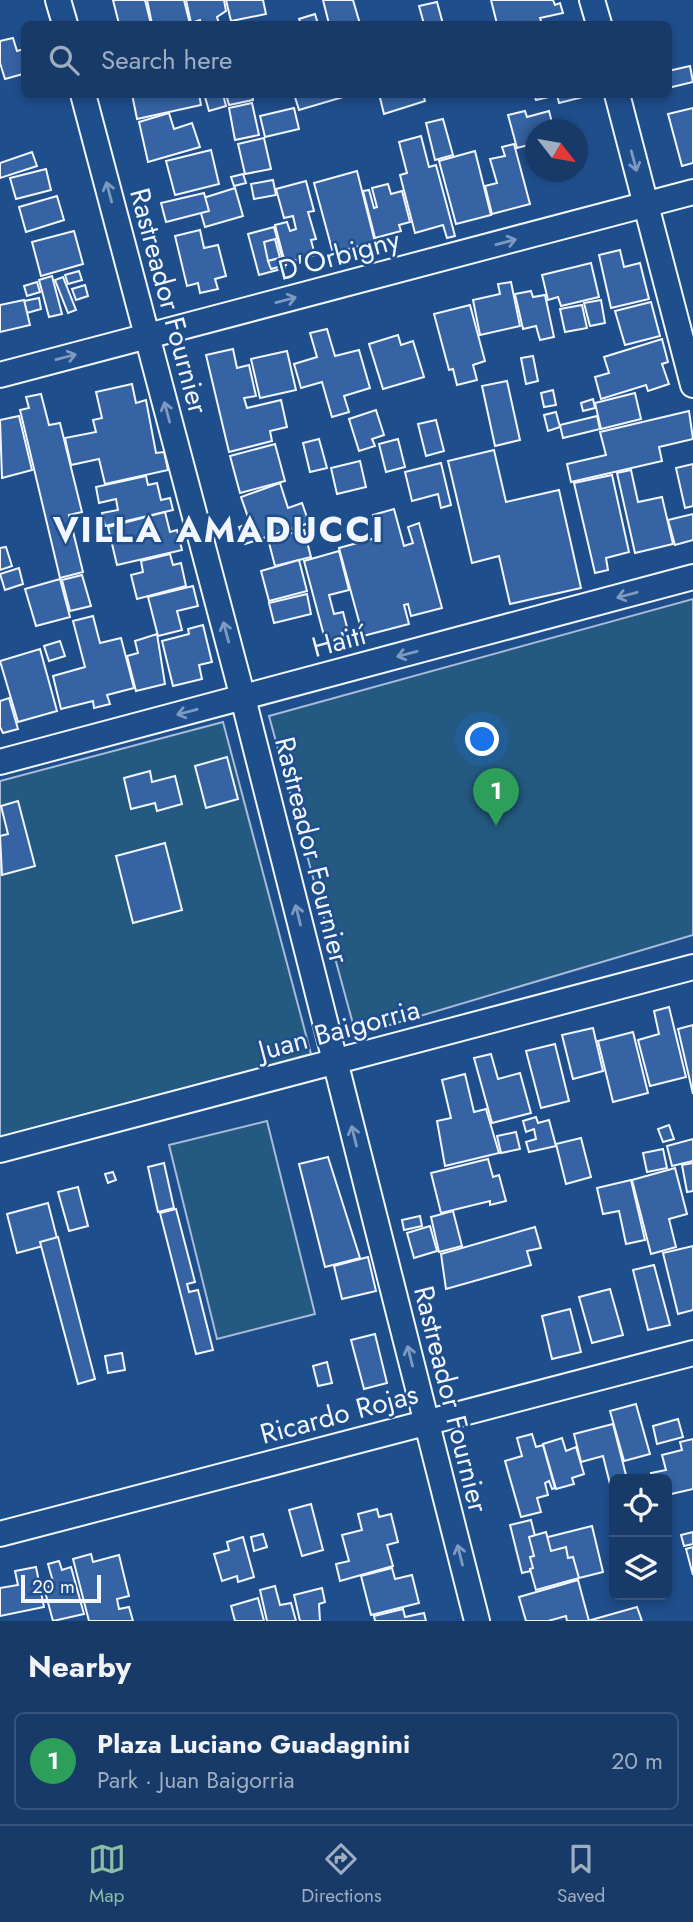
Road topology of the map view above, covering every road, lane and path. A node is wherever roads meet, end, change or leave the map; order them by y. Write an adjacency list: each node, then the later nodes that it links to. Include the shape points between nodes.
1 (58, 0): 3 (street)
2 (592, 0): 4 (street)
3 (64, 21)
4 (597, 21)
5 (84, 98): 9 (street, Rastreador Fournier, one-way to 5)
6 (618, 98): 8 (street, one-way to 8)
7 (693, 192): 8 (street, D'Orbigny)
8 (646, 205): 9 (street, D'Orbigny, one-way to 8); 11 (street)
9 (147, 336): 10 (street, D'Orbigny, one-way to 9); 13 (street, Rastreador Fournier, one-way to 9)
10 (0, 375)
11 (693, 385)
12 (693, 577): 13 (street, Haití, one-way to 13)
13 (243, 698): 14 (street, Haití, one-way to 14); 16 (street, Rastreador Fournier, one-way to 13)
14 (0, 762)
15 (693, 967): 16 (street, Juan Baigorria)
16 (335, 1061): 17 (street, Juan Baigorria); 19 (street, Rastreador Fournier, one-way to 16)
17 (0, 1150)
18 (693, 1353): 19 (street, Ricardo Rojas)
19 (426, 1422): 20 (street, Ricardo Rojas); 21 (street, Rastreador Fournier, one-way to 19)
20 (0, 1534)
21 (477, 1621)

